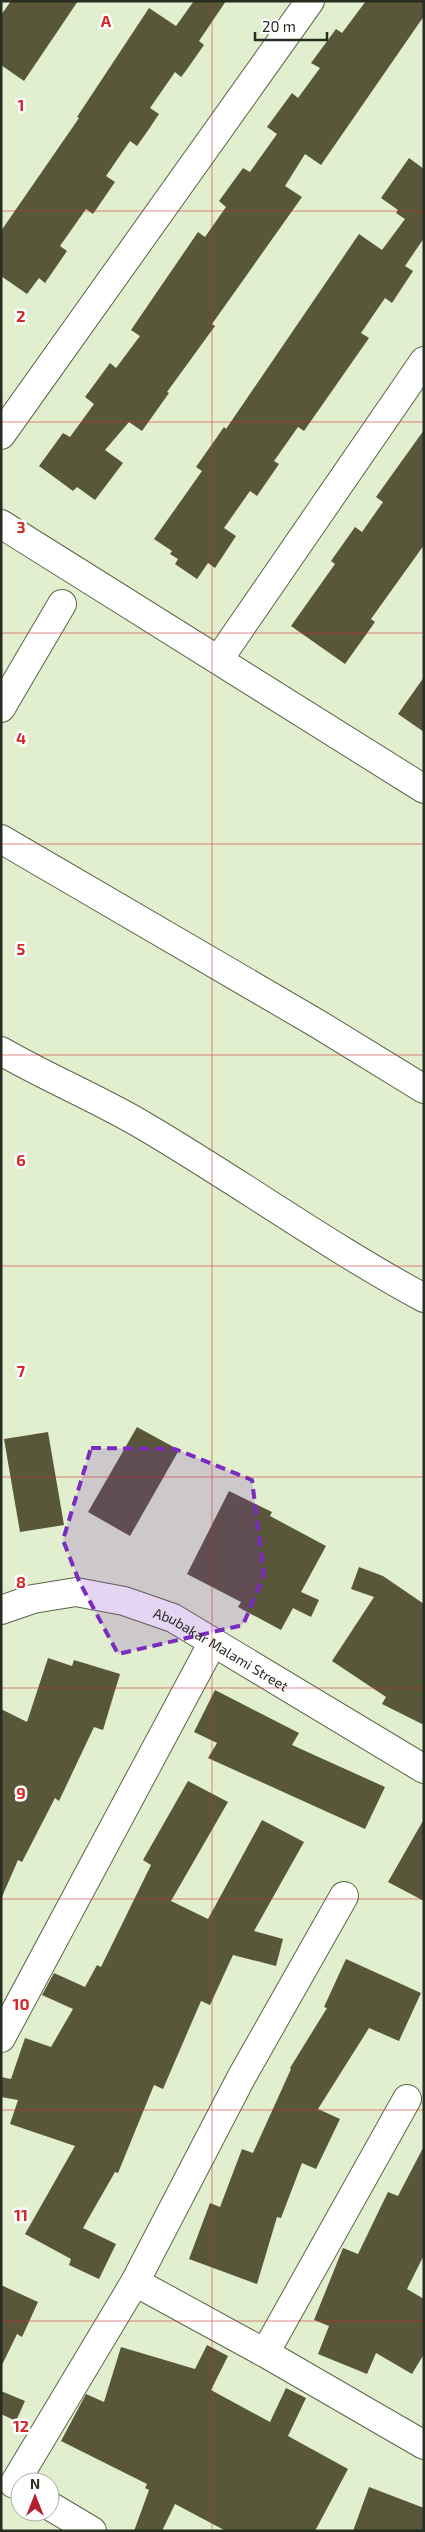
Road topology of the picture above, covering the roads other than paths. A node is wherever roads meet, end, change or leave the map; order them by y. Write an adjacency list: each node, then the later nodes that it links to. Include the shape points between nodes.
1 (310, 1): 3 (street)
2 (424, 361): 6 (street)
3 (1, 435)
4 (1, 524): 6 (street)
5 (62, 604): 7 (street)
6 (220, 659): 8 (street)
7 (1, 708)
8 (424, 789)
9 (1, 839): 11 (street)
10 (1, 1051): 12 (street, via 138,1122 372,1270)
11 (424, 1089)
12 (424, 1298)
13 (1, 1610): 14 (street, Abubakar Malami Street, via 33,1599 76,1592 124,1601 173,1618)
14 (213, 1642): 15 (street, Abubakar Malami Street); 17 (street)
15 (424, 1769)
16 (344, 1896): 19 (street, via 241,2078)
17 (1, 2038)
18 (407, 2099): 20 (street)
19 (135, 2282): 20 (street); 22 (street)
20 (265, 2352): 21 (street)
21 (424, 2445)
22 (19, 2472)
23 (60, 2512): 24 (street)
24 (92, 2531)

